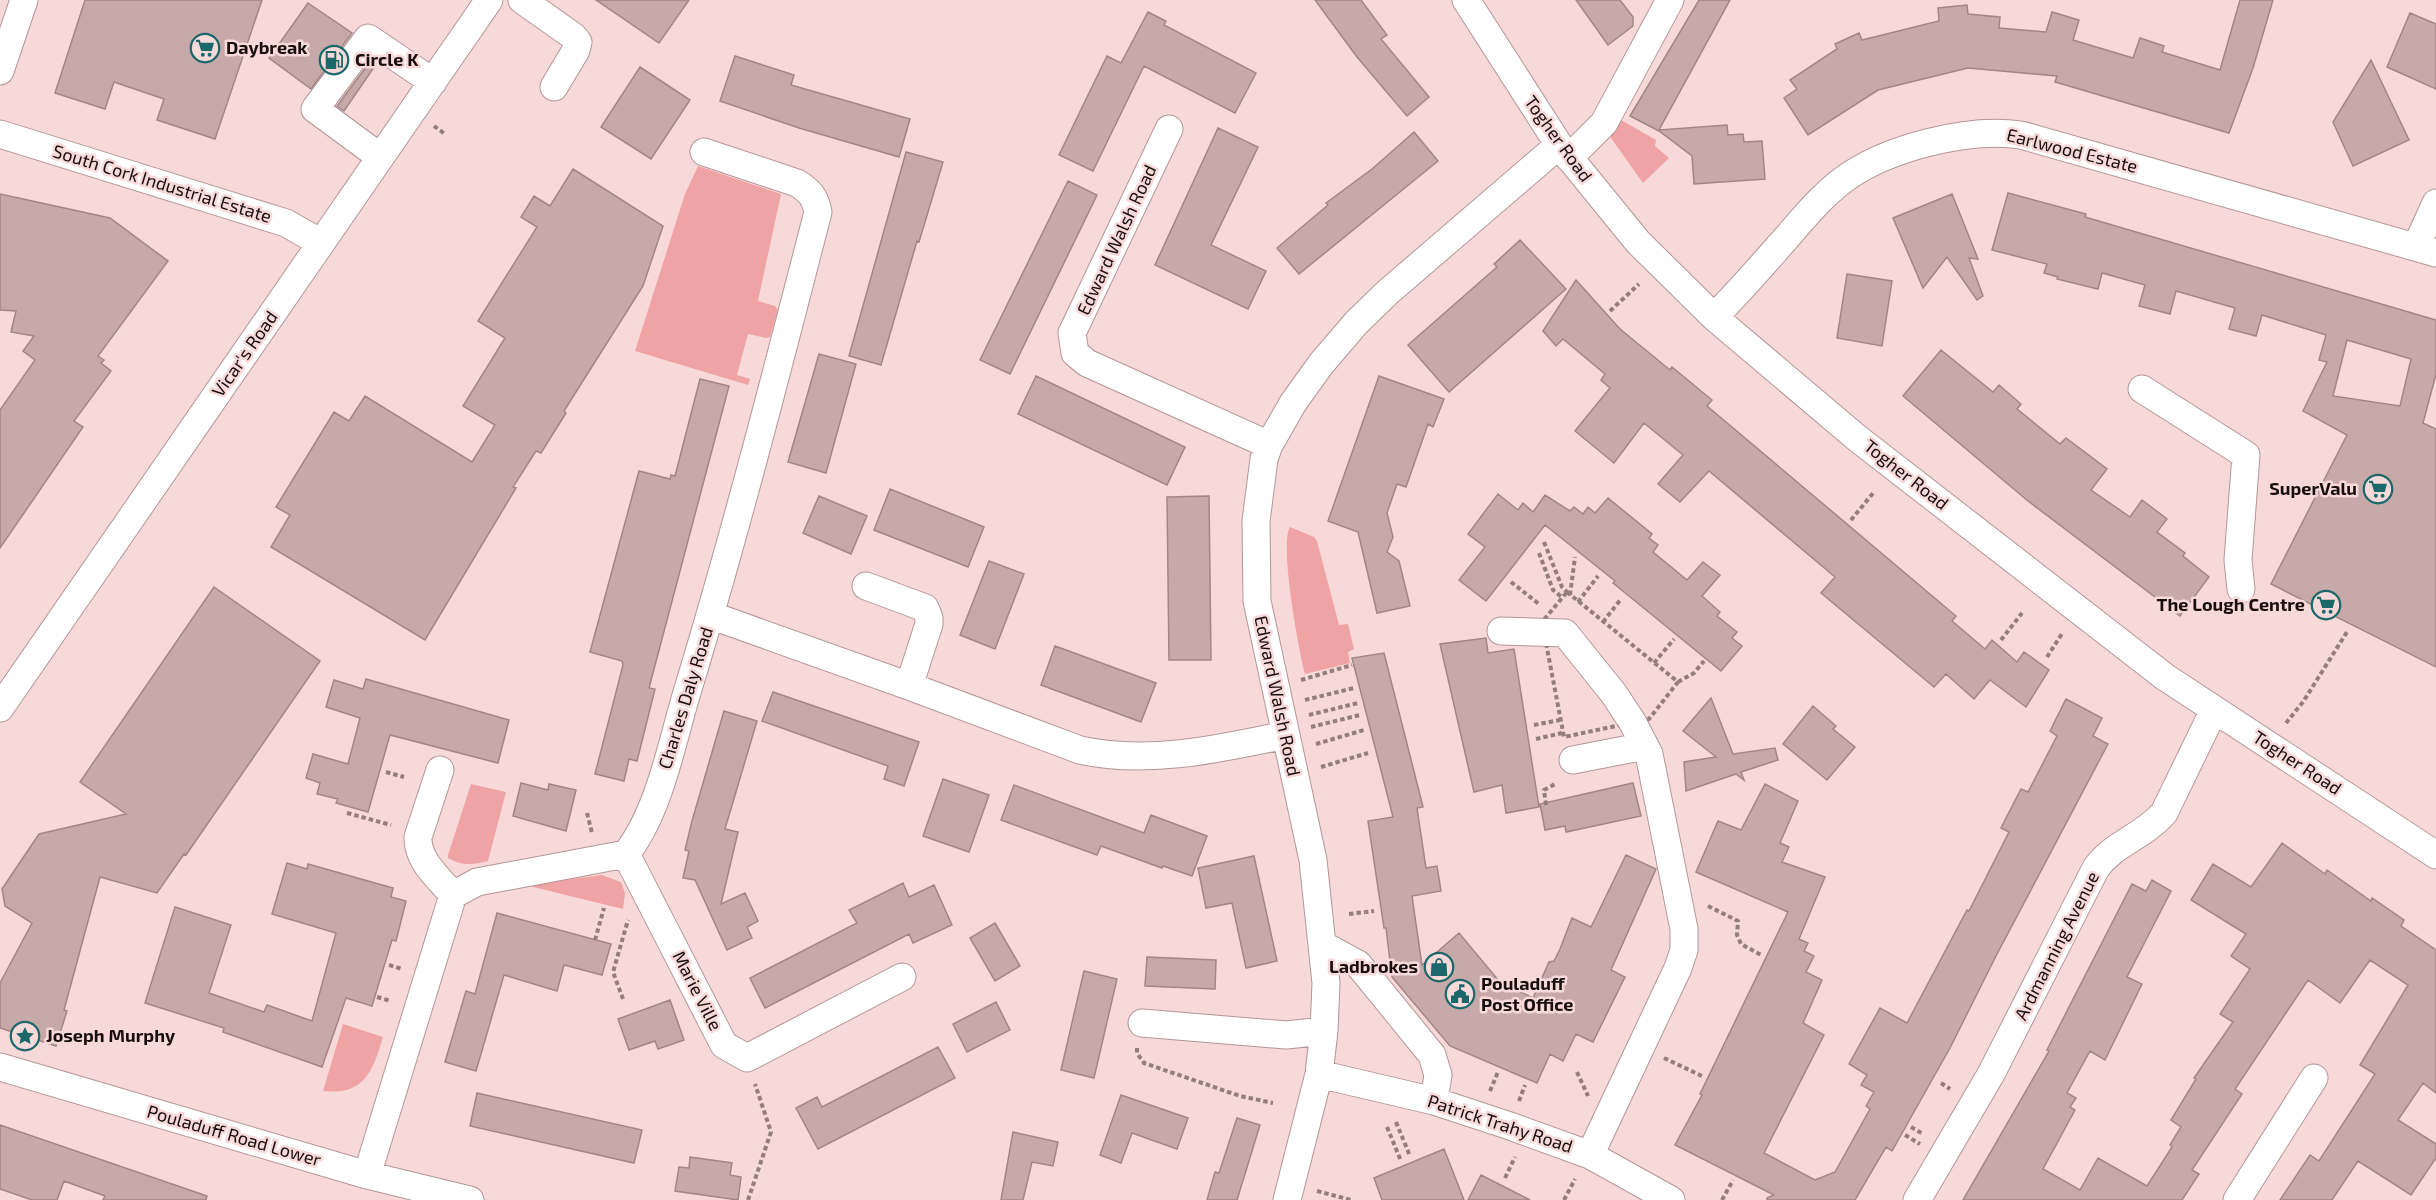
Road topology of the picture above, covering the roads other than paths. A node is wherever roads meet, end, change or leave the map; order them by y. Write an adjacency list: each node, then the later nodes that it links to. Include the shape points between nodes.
1 (24, 0): 6 (street)
2 (489, 0): 7 (street, Vicar's Road)
3 (522, 0): 8 (street, via 578,42)
4 (1466, 0): 12 (street, Togher Road)
5 (1670, 0): 12 (street, Edward Walsh Road, via 1604,123)
6 (0, 71)
7 (433, 82): 13 (street, Vicar's Road); 13 (street, via 368,38 315,109)
8 (554, 87)
9 (1169, 129): 19 (street, Edward Walsh Road, via 1072,333 1075,352 1087,363)
10 (0, 134): 15 (street, South Cork Industrial Estate, via 286,223)
11 (704, 152): 22 (street, Charles Daly Road, via 797,183 809,190 818,212)
12 (1564, 152): 17 (street, Togher Road, via 1638,242); 19 (street, Edward Walsh Road, via 1388,292 1356,323 1321,364)
13 (381, 157): 15 (street, Vicar's Road)
14 (2436, 203): 16 (street, Earlwood Estate)
15 (321, 243): 25 (street, Vicar's Road)
16 (2426, 250): 17 (street, Earlwood Estate, via 2021,135 1981,132 1929,142 1889,156 1843,180)
17 (1714, 317): 26 (street, Togher Road, via 1857,438 2164,677)
18 (2142, 389): 21 (street, via 2246,455 2238,561)
19 (1269, 445): 27 (street, Edward Walsh Road, via 1258,498 1257,601)
20 (866, 586): 24 (street, via 925,608 930,618)
21 (2241, 589)
22 (710, 615): 24 (street); 31 (street, Charles Daly Road, via 656,797 638,840)
23 (1501, 631): 28 (street, via 1557,623 1614,694)
24 (909, 686): 27 (street, via 1080,750 1106,756 1178,753)
25 (0, 708)
26 (2214, 710): 32 (street, Togher Road); 47 (street, Ardmanning Avenue, via 2164,813 2152,827 2109,853 2096,868 1991,1074)
27 (1285, 735): 34 (street, Edward Walsh Road, via 1313,860)
28 (1644, 746): 30 (street); 42 (street, via 1649,754 1684,929 1684,950)
29 (440, 770): 33 (street, via 418,848)
30 (1566, 770)
31 (626, 854): 33 (street, via 477,882); 35 (street, Marie Ville, via 724,1045 747,1058)
32 (2436, 855)
33 (453, 895): 43 (street)
34 (1323, 945): 37 (street, Edward Walsh Road); 41 (street, via 1358,964 1432,1055 1438,1075)
35 (902, 977)
36 (1142, 1023): 37 (street, via 1286,1035)
37 (1324, 1031): 39 (street, Edward Walsh Road)
38 (0, 1067): 43 (street, Pouladuff Road Lower)
39 (1319, 1074): 41 (street, Patrick Trahy Road); 45 (street, Edward Walsh Road)
40 (2314, 1078): 48 (street)
41 (1434, 1101): 42 (street, Patrick Trahy Road)
42 (1590, 1155): 46 (street, Patrick Trahy Road)
43 (368, 1174): 44 (street, Pouladuff Road Lower)
44 (470, 1200)
45 (1287, 1200)
46 (1671, 1200)
47 (1917, 1200)
48 (2237, 1200)

